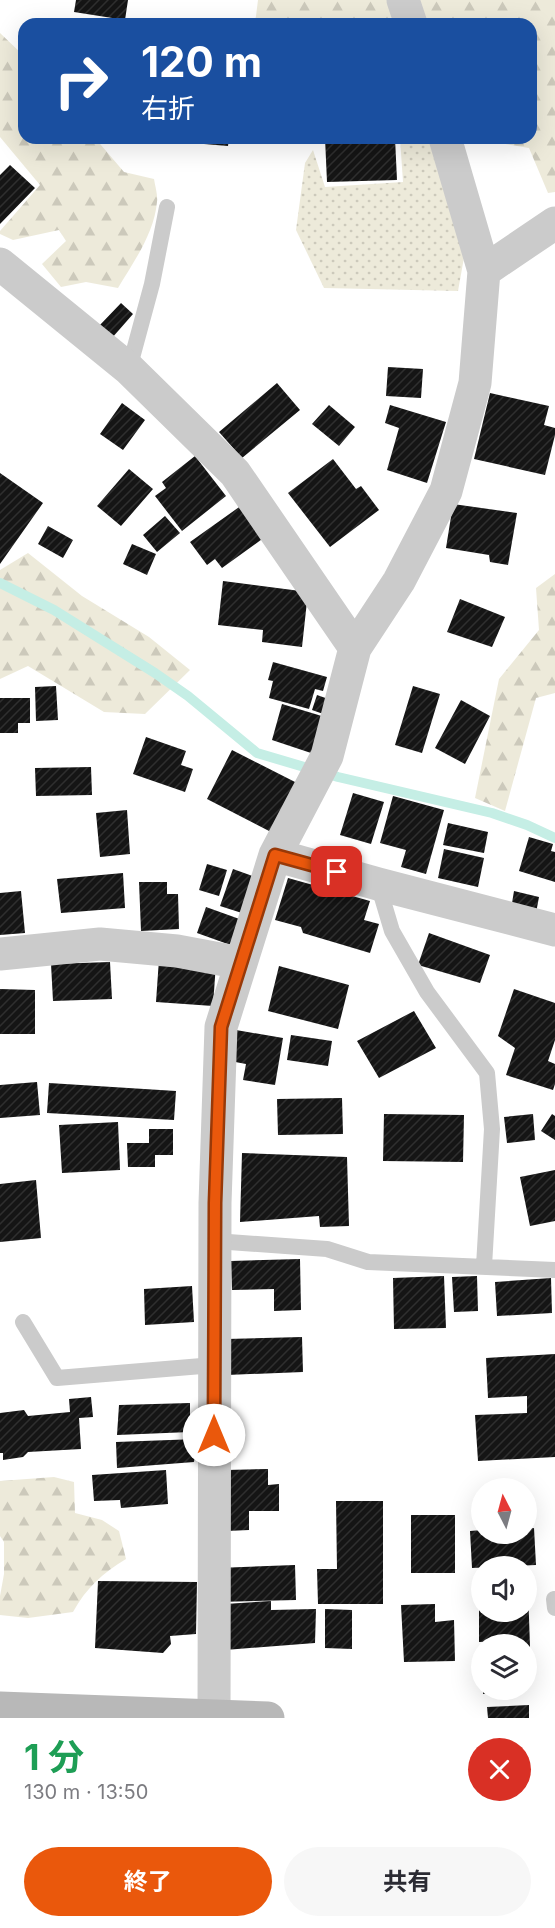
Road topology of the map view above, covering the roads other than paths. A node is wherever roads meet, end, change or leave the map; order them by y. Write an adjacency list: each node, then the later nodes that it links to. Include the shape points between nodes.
1 (403, 0): 2 (street)
2 (409, 18)
3 (446, 144): 7 (street)
4 (167, 207): 8 (lane)
5 (555, 223): 7 (street)
6 (0, 264): 8 (street)
7 (484, 271): 9 (street, via 475,383 446,491 399,581)
8 (129, 369): 9 (street, via 235,473)
9 (355, 648): 10 (street, via 319,771)
10 (275, 855): 11 (street); 14 (street)
11 (378, 884): 12 (street); 16 (lane, via 392,931 427,992 487,1073 492,1129)
12 (555, 930)
13 (0, 954): 14 (street, via 100,944 177,951)
14 (241, 963): 15 (street, via 221,1027)
15 (214, 1241): 16 (lane, via 327,1249 368,1262); 19 (street)
16 (484, 1266): 17 (lane)
17 (555, 1270)
18 (23, 1322): 19 (lane, via 57,1378)
19 (214, 1365): 23 (street)
20 (554, 1599): 21 (lane)
21 (555, 1608)
22 (0, 1708): 23 (main road)
23 (214, 1717): 24 (main road)
24 (268, 1718)

